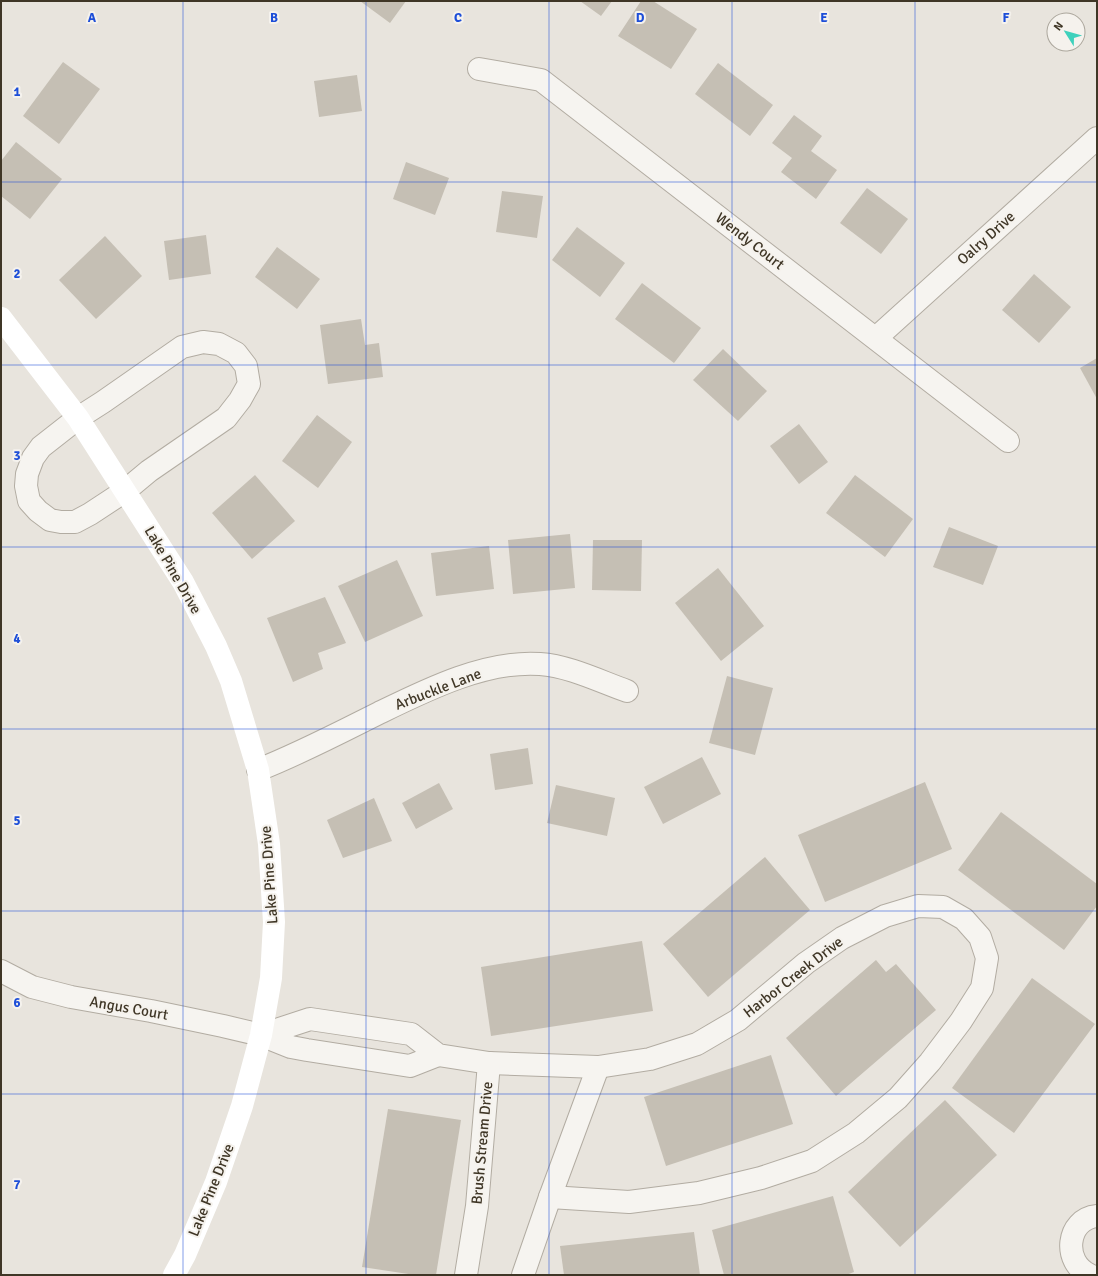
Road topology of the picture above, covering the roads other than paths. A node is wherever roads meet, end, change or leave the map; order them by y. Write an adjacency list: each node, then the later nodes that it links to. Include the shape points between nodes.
1 (479, 69): 4 (street, Wendy Court, via 541,80)
2 (1097, 138): 4 (street, Oalry Drive)
3 (1, 318): 5 (street, Lake Pine Drive)
4 (876, 338): 6 (street, Wendy Court)
5 (78, 418): 7 (street, Lake Pine Drive); 7 (street, via 41,447 33,458 27,474 29,501 50,520 75,522); 7 (street, via 182,347 202,342 219,344 236,353 246,366 249,384 226,418 149,471)
6 (1008, 441)
7 (125, 491): 9 (street, Lake Pine Drive, via 183,582 216,646 231,681)
8 (626, 690): 9 (street, Arbuckle Lane, via 567,669 540,664 510,664 461,677 415,696)
9 (258, 770): 11 (street, Lake Pine Drive, via 269,844 274,922 271,978)
10 (1, 971): 11 (street, Angus Court, via 32,987 71,997)
11 (261, 1035): 12 (street, via 291,1047 410,1066); 12 (street, Brush Stream Drive, via 310,1019 411,1034); 17 (street, Lake Pine Drive, via 242,1106 216,1182)
12 (438, 1055): 13 (street, Brush Stream Drive)
13 (489, 1063): 14 (street, Harbor Creek Drive); 18 (street, Brush Stream Drive, via 477,1206)
14 (598, 1067): 15 (street); 15 (street, Harbor Creek Drive, via 650,1058 697,1044 738,1020 806,963 842,938 885,916 918,906 943,907 964,919 980,937 987,958 982,988 930,1062 898,1098 856,1133 812,1161 761,1178 699,1193 629,1202)
15 (550, 1197): 19 (street)
16 (1097, 1216): 20 (street, via 1079,1224 1072,1236 1070,1247 1077,1266)
17 (174, 1275)
18 (466, 1275)
19 (523, 1275)
20 (1090, 1275)

